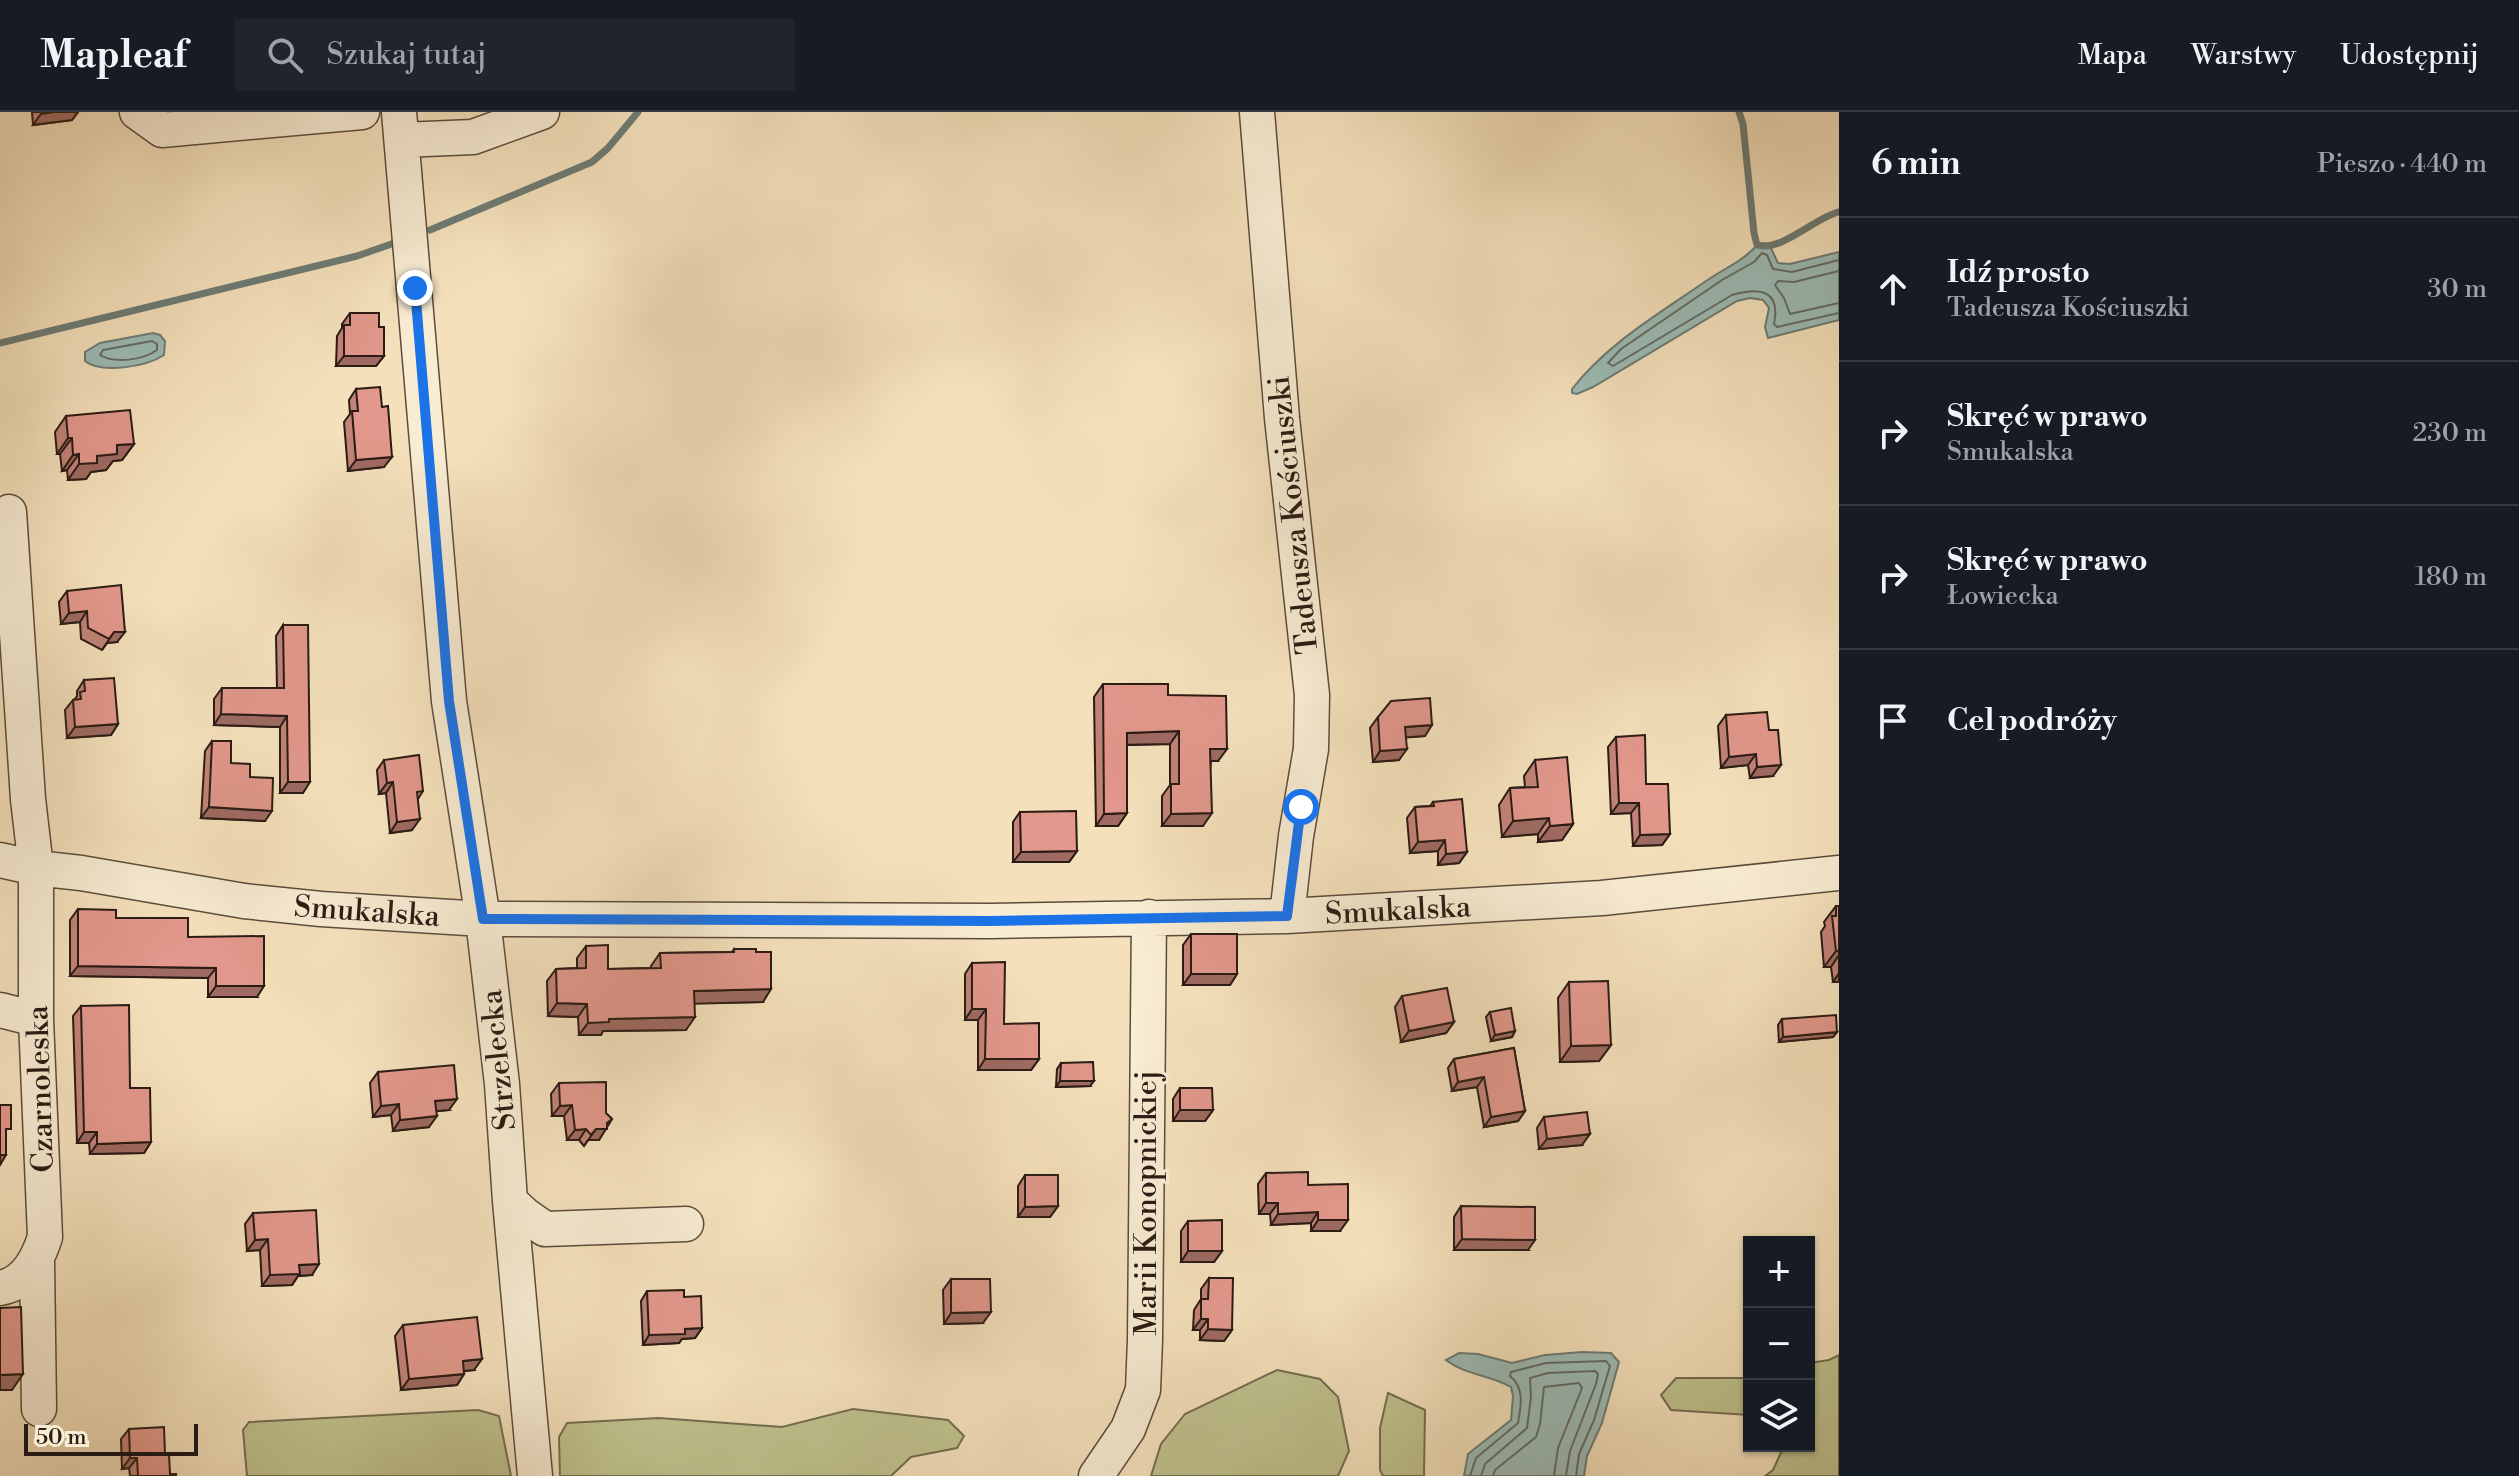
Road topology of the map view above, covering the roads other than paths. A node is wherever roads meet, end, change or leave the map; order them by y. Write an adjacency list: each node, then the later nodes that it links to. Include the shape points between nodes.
1 (137, 112): 2 (street, via 162,130)
2 (362, 112)
3 (542, 112): 5 (street, via 473,137)
4 (1257, 112): 10 (street, Tadeusza Kościuszki, via 1312,695 1311,749)
5 (401, 126): 12 (street, Strzelecka, via 449,701)
6 (9, 512): 8 (street, Czarnoleska)
7 (0, 860): 8 (street, Smukalska)
8 (36, 868): 12 (street, Smukalska, via 244,901); 14 (street, Czarnoleska)
9 (1839, 873): 10 (street, Smukalska, via 1602,898)
10 (1287, 916): 11 (street, Smukalska)
11 (1149, 917): 12 (street, Smukalska); 21 (street, Marii Konopnickiej, via 1143,1390 1128,1429)
12 (483, 919): 15 (street, Strzelecka)
13 (0, 1010): 14 (street)
14 (36, 1019): 17 (street, Czarnoleska, via 45,1237)
15 (510, 1201): 16 (street, via 545,1229); 20 (street, Strzelecka)
16 (686, 1224)
17 (37, 1261): 18 (street, via 11,1286); 19 (street, Czarnoleska)
18 (0, 1288)
19 (39, 1409)
20 (535, 1476)
21 (1096, 1476)

